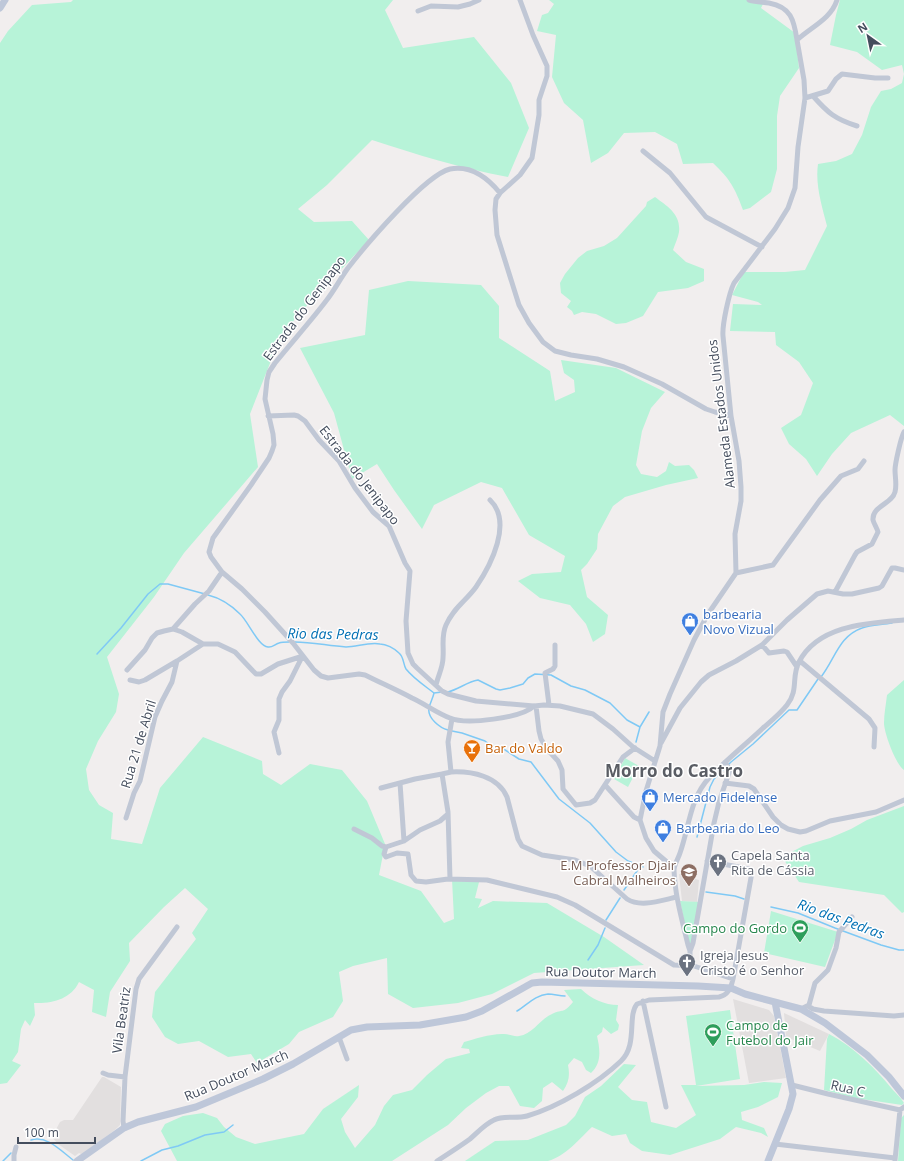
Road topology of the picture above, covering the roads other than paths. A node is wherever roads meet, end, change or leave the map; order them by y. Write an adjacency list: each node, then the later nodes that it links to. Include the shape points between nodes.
1 (5, 0): 6 (main road)
2 (479, 0): 7 (street, via 458,8 431,6)
3 (520, 0): 14 (street, via 547,66 546,76 539,100 532,158 520,175)
4 (749, 0): 8 (street, Alameda Estados Unidos, via 778,5 787,11 793,20)
5 (837, 0): 8 (street, via 826,18)
6 (0, 8)
7 (418, 11)
8 (797, 40): 11 (street, Alameda Estados Unidos)
9 (888, 78): 10 (street, via 842,74 828,91)
10 (813, 96): 11 (street); 12 (street, via 831,115)
11 (805, 98): 15 (street, Alameda Estados Unidos, via 795,188 788,208)
12 (857, 126)
13 (643, 151): 15 (street, via 670,173 706,217)
14 (500, 193): 16 (street, Estrada do Genipapo, via 480,174 464,169 451,169 435,176 411,197 357,257 327,300 275,362 269,372 266,390); 17 (street, via 496,199 495,210 497,235 519,305 543,342 555,351 624,367 662,384 706,409)
15 (762, 247): 17 (street, Alameda Estados Unidos, via 730,291 722,331)
16 (268, 416): 22 (street, Estrada do Genipapo, via 273,434 272,451 211,544 209,552); 35 (street, Estrada do Jenipapo, via 294,415 301,418 339,461 372,512 389,526 410,571 406,621 408,653 413,664)
17 (731, 416): 23 (street, Alameda Estados Unidos, via 741,487 735,534)
18 (904, 432): 24 (street, via 896,462 894,495 873,517 878,532 875,540 857,552)
19 (864, 461): 23 (street, via 856,470 841,476 820,500 773,565)
20 (490, 500): 35 (street, via 498,511 498,543 476,587 453,612 446,626 442,644 443,657)
21 (904, 570): 24 (street, via 892,568 881,587 852,594)
22 (222, 572): 26 (street, via 210,591); 30 (street, Estrada do Genipapo, via 265,612)
23 (736, 573): 39 (street, via 708,614 670,694 663,712)
24 (835, 592): 28 (street, via 824,591 817,594)
25 (904, 620): 32 (street, via 835,632 810,648)
26 (173, 629): 27 (street); 33 (street, via 157,633)
27 (203, 644): 30 (street, via 218,644 235,652 256,674); 31 (street)
28 (762, 645): 32 (street, via 769,653 787,652); 39 (street, via 700,682 680,708)
29 (555, 646): 36 (street, via 555,666 545,674)
30 (303, 656): 38 (street, Estrada do Genipapo, via 321,676 328,678 365,675); 42 (street, via 279,699 279,720 274,732)
31 (178, 661): 34 (street, via 145,680); 53 (street, Rua 21 de Abril, via 172,682 155,717 140,781)
32 (798, 664): 40 (street, via 869,719 875,728); 44 (street, via 794,692 787,706)
33 (127, 670)
34 (130, 680)
35 (436, 685): 37 (street, Estrada do Jenipapo, via 448,694 470,700)
36 (549, 705): 37 (street, Estrada do Jenipapo); 41 (street, Estrada do Jenipapo, via 593,714)
37 (535, 706): 38 (street, Estrada do Genipapo, via 523,713 506,717); 49 (street, via 541,739 558,761 563,787 574,803 578,805 593,802)
38 (452, 719): 45 (street, via 448,742)
39 (660, 746): 43 (street)
40 (874, 747)
41 (635, 748): 43 (street, Estrada do Jenipapo); 49 (street, via 623,758)
42 (279, 753)
43 (656, 761): 54 (street, via 646,790)
44 (725, 762): 48 (street, via 730,770); 59 (street, via 708,779 698,795)
45 (451, 772): 46 (street); 61 (street, via 477,774 501,786 507,797 518,840 522,846 542,855 569,858 590,866 633,903)
46 (442, 774): 47 (street); 52 (street)
47 (400, 783): 50 (street); 56 (street)
48 (725, 783): 51 (street, via 754,789 781,825 800,832 830,821 876,812); 58 (street)
49 (605, 785): 54 (street, via 634,817)
50 (381, 788)
51 (904, 800)
52 (448, 814): 56 (street); 60 (street)
53 (126, 818)
54 (640, 820): 59 (street, via 654,851)
55 (354, 830): 57 (street)
56 (404, 840): 57 (street)
57 (386, 847): 60 (street, via 386,857 397,853 408,854 411,875 416,881)
58 (707, 861): 64 (street); 66 (street, via 749,869 752,872)
59 (674, 868): 61 (street)
60 (450, 879): 65 (street, via 486,880 557,897 575,905 674,965)
61 (677, 896): 64 (street)
62 (852, 917): 70 (street, via 840,930 828,970 815,983)
63 (177, 927): 76 (street, Vila Beatriz, via 137,984)
64 (690, 944): 65 (street)
65 (690, 966): 66 (street)
66 (733, 979): 67 (street)
67 (731, 988): 68 (street, via 721,997); 69 (main road, Rua Doutor March); 73 (main road, Rua Doutor March, via 532,983 474,1015 420,1025 357,1028)
68 (643, 1001): 79 (street); 87 (street, via 634,1009 630,1044 622,1061 591,1085 536,1113 494,1120)
69 (775, 1002): 71 (main road, Rua Doutor March); 77 (main road)
70 (808, 1006): 71 (street); 72 (street, via 824,1011)
71 (801, 1010): 78 (main road, Rua Doutor March, via 825,1023 867,1055)
72 (904, 1015)
73 (339, 1037): 74 (street); 81 (main road, Rua Doutor March, via 287,1067 196,1107)
74 (347, 1059)
75 (103, 1073): 76 (street)
76 (124, 1077): 81 (street, Vila Beatriz)
77 (792, 1085): 80 (street, Rua C); 82 (main road, via 792,1099)
78 (904, 1096)
79 (666, 1107)
80 (902, 1109): 84 (street)
81 (124, 1128): 86 (main road, Rua Doutor March)
82 (775, 1144): 84 (street); 88 (main road)
83 (16, 1147): 85 (street)
84 (895, 1160)
85 (14, 1161)
86 (77, 1161)
87 (437, 1161)
88 (768, 1161)

